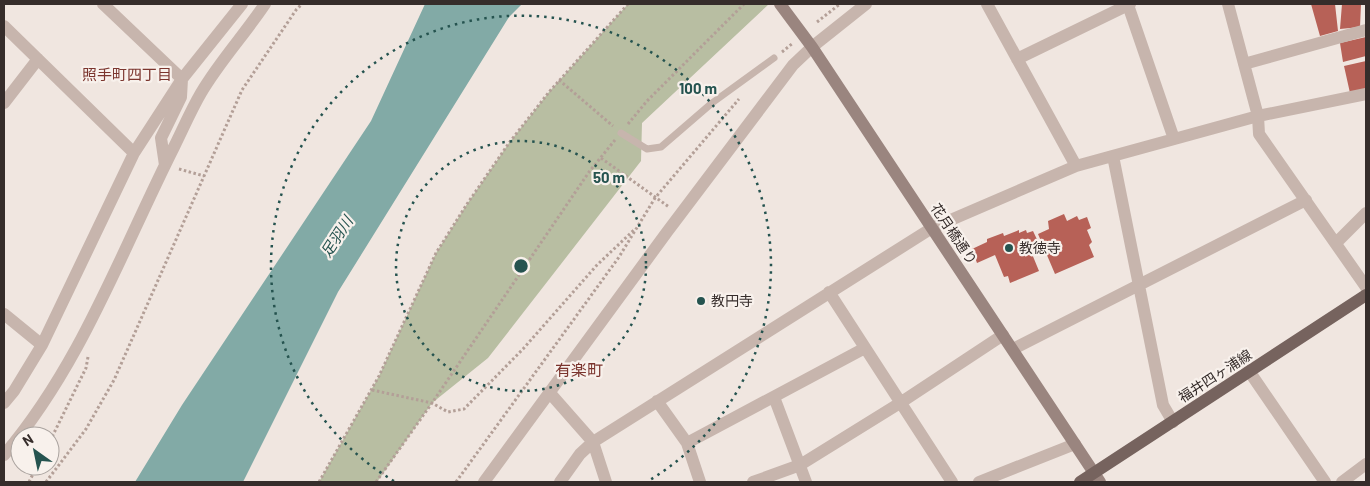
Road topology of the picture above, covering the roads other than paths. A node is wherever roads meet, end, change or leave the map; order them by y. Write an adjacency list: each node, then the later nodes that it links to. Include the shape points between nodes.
1 (103, 4): 16 (street)
2 (242, 4): 16 (street)
3 (265, 4): 24 (street, via 201,92)
4 (780, 4): 11 (street, 花月橋通り)
5 (866, 4): 11 (street)
6 (986, 4): 13 (street)
7 (1129, 4): 13 (street); 21 (street)
8 (1228, 4): 15 (street)
9 (4, 26): 14 (street)
10 (1366, 30): 15 (street)
11 (812, 47): 28 (street, 花月橋通り); 40 (street, via 793,65)
12 (774, 58): 20 (lane, via 712,103 661,146 647,149)
13 (1017, 59): 25 (street)
14 (38, 60): 18 (street); 22 (street)
15 (1244, 64): 19 (street)
16 (182, 79): 22 (street); 24 (street, via 181,97 161,138)
17 (1366, 94): 19 (street)
18 (4, 102)
19 (1258, 116): 21 (street); 26 (street, via 1259,134)
20 (621, 133)
21 (1174, 139): 23 (street)
22 (134, 153): 36 (street)
23 (1113, 156): 25 (street); 30 (street)
24 (165, 165): 49 (street, via 94,317 54,386)
25 (1076, 166): 28 (street)
26 (1306, 200): 29 (street); 30 (street)
27 (1366, 213): 29 (street)
28 (932, 228): 32 (street); 35 (street, 花月橋通り)
29 (1336, 243): 31 (street)
30 (1140, 285): 38 (street); 45 (street, via 1163,404)
31 (1366, 287)
32 (829, 292): 37 (street); 42 (street)
33 (1366, 295): 39 (main road, 福井四ヶ浦線)
34 (4, 314): 36 (street)
35 (1003, 335): 38 (street, 花月橋通り); 44 (street)
36 (42, 345): 43 (street)
37 (865, 348): 41 (street); 44 (street)
38 (1013, 349): 48 (street, 花月橋通り)
39 (1249, 372): 45 (main road, 福井四ヶ浦線); 62 (street)
40 (549, 392): 46 (street); 53 (street)
41 (774, 397): 47 (street); 51 (street)
42 (657, 401): 46 (street); 47 (street)
43 (4, 403)
44 (900, 403): 51 (street); 59 (street)
45 (1173, 422): 52 (main road, 福井四ヶ浦線)
46 (592, 442): 54 (street); 55 (street)
47 (687, 443): 56 (street)
48 (1075, 444): 52 (street, 花月橋通り); 60 (street)
49 (4, 455)
50 (1366, 464): 63 (street)
51 (800, 465): 57 (street); 58 (street)
52 (1097, 478): 61 (main road, 福井四ヶ浦線)
53 (484, 482)
54 (560, 482)
55 (606, 482)
56 (700, 482)
57 (753, 482)
58 (806, 482)
59 (952, 482)
60 (979, 482)
61 (1080, 482)
62 (1325, 482)
63 (1342, 482)

